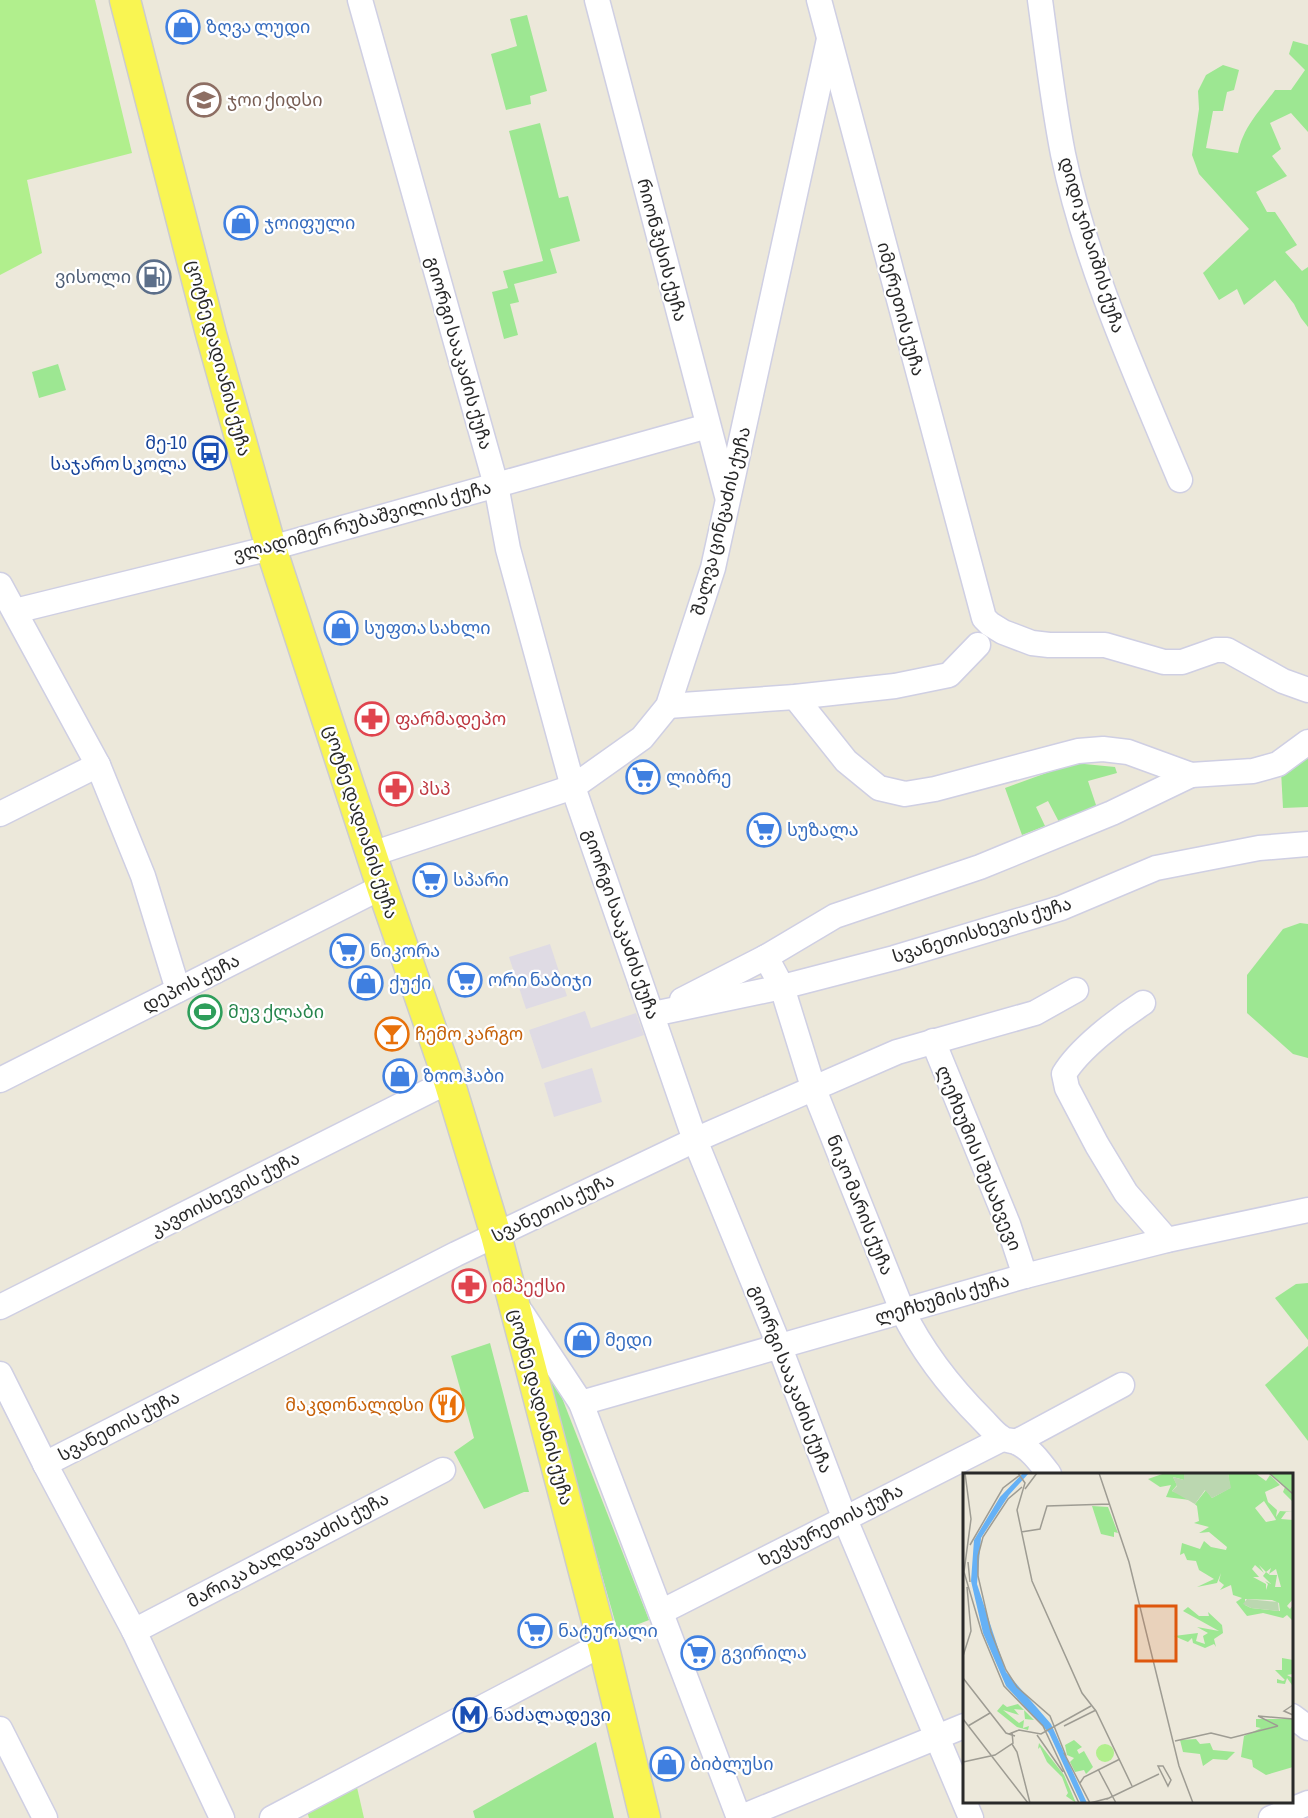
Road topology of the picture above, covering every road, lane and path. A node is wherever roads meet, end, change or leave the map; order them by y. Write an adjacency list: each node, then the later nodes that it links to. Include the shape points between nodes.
1 (125, 0): 11 (main road, ცოტნე დადიანის ქუჩა)
2 (360, 0): 9 (street, გიორგი სააკაძის ქუჩა)
3 (597, 0): 7 (street, რიონჰესის ქუჩა)
4 (819, 0): 6 (street, იმერეთის ქუჩა)
5 (1040, 0): 8 (street, დიდი ჯიხაიშის ქუჩა, via 1062,143 1078,212 1127,354)
6 (829, 39): 10 (street, შალვა ცინცაძის ქუჩა); 15 (street, იმერეთის ქუჩა, via 984,618 1003,632 1032,642 1105,645 1164,662 1182,662 1227,650 1282,681)
7 (708, 426): 9 (street, ვლადიმერ რუბაშვილის ქუჩა); 10 (street, რიონჰესის ქუჩა)
8 (1180, 480)
9 (496, 485): 11 (street, ვლადიმერ რუბაშვილის ქუჩა); 21 (street, გიორგი სააკაძის ქუჩა, via 508,549)
10 (728, 499): 17 (street, შალვა ცინცაძის ქუჩა, via 713,568)
11 (270, 548): 13 (street, ვლადიმერ რუბაშვილის ქუჩა); 24 (main road, ცოტნე დადიანის ქუჩა)
12 (0, 585): 13 (street)
13 (15, 611): 19 (street)
14 (978, 645): 16 (street, via 949,675 895,686)
15 (1308, 690)
16 (795, 697): 17 (street); 20 (street, via 846,761 879,788 905,794 1103,748)
17 (668, 706): 21 (street, შალვა ცინცაძის ქუჩა, via 642,738)
18 (1308, 742): 20 (street, via 1278,764 1253,771)
19 (98, 765): 22 (street); 28 (street, via 143,876)
20 (1191, 775): 26 (street, via 1112,813 980,867 836,916)
21 (573, 787): 24 (street, შალვა ცინცაძის ქუჩა); 31 (street, გიორგი სააკაძის ქუჩა)
22 (0, 814)
23 (1308, 844): 27 (street, სვანეთისხევის ქუჩა, via 1259,848 1156,868 1061,908)
24 (372, 854): 25 (main road, ცოტნე დადიანის ქუჩა)
25 (382, 887): 28 (street, დეპოს ქუჩა); 34 (main road, ცოტნე დადიანის ქუჩა)
26 (766, 957): 27 (street, ნიკო მარის ქუჩა); 31 (street)
27 (782, 987): 31 (street, სვანეთისხევის ქუჩა); 35 (street, ნიკო მარის ქუჩა)
28 (178, 990): 33 (street, დეპოს ქუჩა)
29 (1076, 990): 32 (street, სვანეთის ქუჩა, via 1035,1013)
30 (1143, 1003): 39 (street, via 1119,1018 1064,1074 1066,1088 1120,1184)
31 (653, 1014): 36 (street, გიორგი სააკაძის ქუჩა)
32 (933, 1041): 35 (street, სვანეთის ქუჩა); 40 (street, ლეჩხუმის I შესახვევი, via 1008,1224)
33 (0, 1080)
34 (449, 1081): 38 (main road, ცოტნე დადიანის ქუჩა); 42 (street, კავთისხევის ქუჩა)
35 (813, 1087): 36 (street, სვანეთის ქუჩა); 43 (street, ნიკო მარის ქუჩა)
36 (695, 1140): 38 (street, სვანეთის ქუჩა); 44 (street, გიორგი სააკაძის ქუჩა)
37 (1308, 1210): 39 (street, ლეჩხუმის ქუჩა)
38 (496, 1235): 41 (main road, ცოტნე დადიანის ქუჩა); 49 (street, სვანეთის ქუჩა)
39 (1167, 1240): 40 (street, ლეჩხუმის ქუჩა)
40 (1025, 1276): 43 (street, ლეჩხუმის ქუჩა)
41 (512, 1298): 47 (street); 55 (main road, ცოტნე დადიანის ქუჩა)
42 (0, 1308)
43 (902, 1310): 44 (street, ლეჩხუმის ქუჩა); 48 (street, ნიკო მარის ქუჩა, via 933,1364 962,1399)
44 (779, 1345): 47 (street, ლეჩხუმის ქუჩა); 52 (street, გიორგი სააკაძის ქუჩა)
45 (0, 1374): 49 (street)
46 (1122, 1385): 48 (street, ხევსურეთის ქუჩა)
47 (580, 1402): 53 (street)
48 (1009, 1440): 51 (street, ნიკო მარის ქუჩა, via 1035,1457); 52 (street, ხევსურეთის ქუჩა)
49 (45, 1464): 54 (street)
50 (443, 1470): 54 (street, მარიკა ბაღდავაძის ქუჩა)
51 (1047, 1473)
52 (844, 1517): 53 (street, ხევსურეთის ქუჩა); 60 (street, გიორგი სააკაძის ქუჩა)
53 (661, 1612): 68 (street)
54 (134, 1631): 65 (street)
55 (603, 1644): 66 (street); 67 (main road, ცოტნე დადიანის ქუჩა)
56 (1293, 1717): 58 (street)
57 (963, 1726): 60 (street)
58 (1308, 1728)
59 (0, 1729): 64 (street)
60 (937, 1737): 61 (street, გიორგი სააკაძის ქუჩა); 68 (street)
61 (963, 1799)
62 (965, 1803): 69 (street, გიორგი სააკაძის ქუჩა)
63 (1308, 1803): 70 (street)
64 (45, 1818)
65 (222, 1818)
66 (273, 1818)
67 (645, 1818)
68 (739, 1818)
69 (971, 1818)
70 (1271, 1818)

